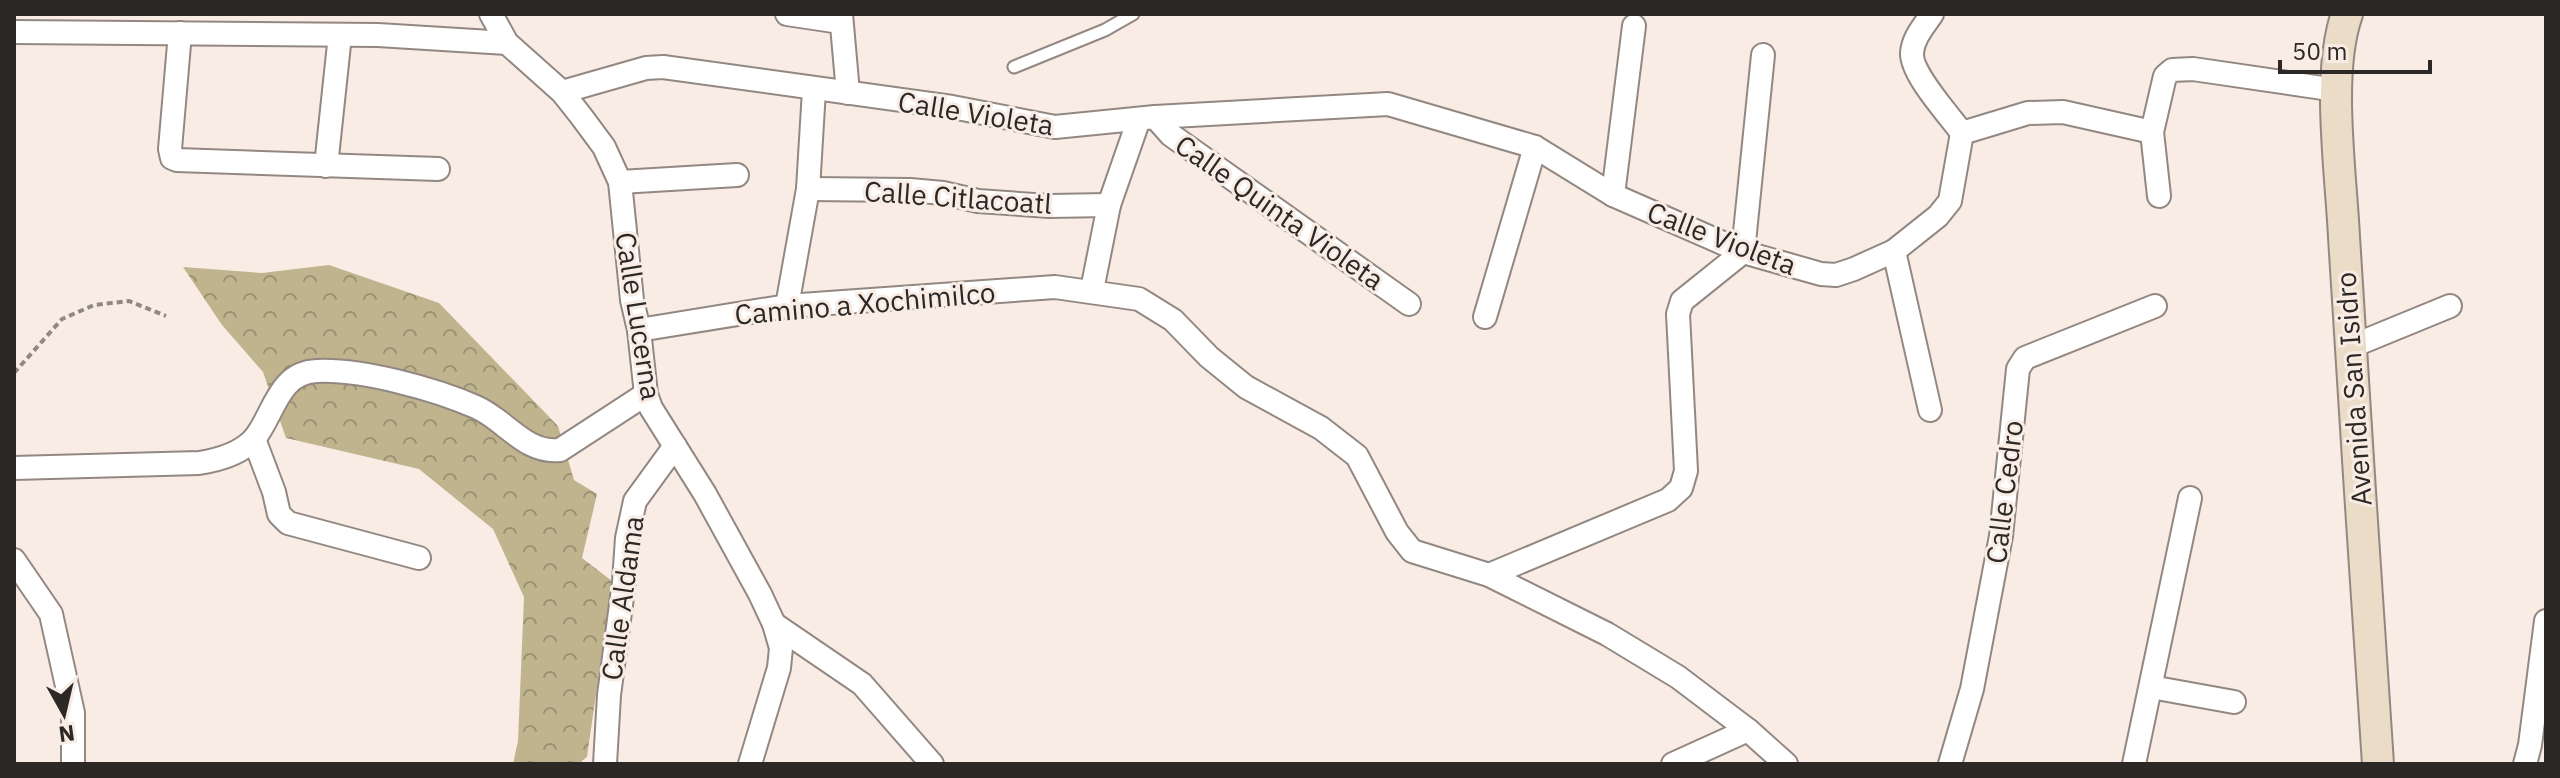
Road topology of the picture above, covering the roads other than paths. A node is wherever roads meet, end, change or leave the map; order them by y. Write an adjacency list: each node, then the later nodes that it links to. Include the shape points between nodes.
1 (491, 14): 11 (street, Calle Lucerna)
2 (787, 14): 5 (street)
3 (1133, 14): 13 (lane)
4 (1932, 14): 20 (street, via 1915,38 1912,55 1916,70)
5 (840, 18): 17 (street)
6 (2348, 20): 15 (main road, Avenida San Isidro)
7 (1634, 26): 27 (street)
8 (14, 32): 9 (street)
9 (180, 33): 10 (street); 22 (street, via 172,158)
10 (340, 35): 11 (street); 22 (street)
11 (507, 43): 16 (street, Calle Lucerna)
12 (1763, 55): 31 (street)
13 (1014, 67)
14 (814, 90): 16 (street, Calle Violeta, via 663,67); 17 (street, Calle Violeta); 26 (street)
15 (2336, 90): 19 (street, via 2172,70 2165,76); 39 (main road, Avenida San Isidro)
16 (562, 92): 25 (street, Calle Lucerna, via 604,147)
17 (848, 93): 18 (street, Calle Violeta, via 1055,127)
18 (1147, 118): 21 (street, Calle Violeta, via 1388,104); 29 (street); 33 (street, Calle Quinta Violeta)
19 (2152, 132): 20 (street, via 2063,112 2028,113); 28 (street)
20 (1962, 133): 30 (street, Calle Violeta, via 1950,201)
21 (1535, 147): 27 (street, Calle Violeta); 37 (street)
22 (326, 166): 23 (street)
23 (438, 169)
24 (737, 175): 25 (street)
25 (620, 182): 38 (street, Calle Lucerna)
26 (808, 189): 29 (street, Calle Citlacoatl, via 910,190 978,201); 34 (street)
27 (1613, 195): 31 (street, Calle Violeta)
28 (2159, 196)
29 (1109, 205): 32 (street)
30 (1894, 251): 31 (street, Calle Violeta, via 1836,275); 41 (street)
31 (1743, 252): 48 (street, via 1682,301 1678,314 1686,471 1681,488 1668,500)
32 (1092, 290): 34 (street, Camino a Xochimilco, via 1055,287); 48 (street, Camino a Xochimilco, via 1139,299 1173,320 1246,387 1321,428 1357,456 1412,551)
33 (1409, 304)
34 (787, 306): 38 (street, Camino a Xochimilco)
35 (2155, 306): 60 (street, Calle Cedro, via 2025,358 2018,369 2001,536 1972,689)
36 (2450, 306): 39 (street)
37 (1485, 317)
38 (639, 330): 40 (street, Calle Lucerna)
39 (2350, 347): 62 (main road, Avenida San Isidro)
40 (646, 394): 42 (street, via 560,450 545,452 480,409 439,394 315,370 295,376 279,394); 43 (street, Calle Lucerna)
41 (1930, 410)
42 (254, 439): 44 (street, via 220,460 199,463); 46 (street, via 279,514 288,523)
43 (675, 446): 50 (street, Calle Lucerna); 55 (street, Calle Aldama, via 635,501)
44 (14, 468)
45 (2190, 498): 51 (street)
46 (419, 558)
47 (14, 560): 54 (street, via 51,614 73,713)
48 (1489, 575): 53 (street, Camino a Xochimilco, via 1607,634 1678,677)
49 (2546, 621): 63 (street)
50 (774, 624): 56 (street, via 781,648 779,668); 57 (street, via 862,684)
51 (2151, 687): 52 (street); 61 (street)
52 (2234, 702)
53 (1748, 730): 58 (street); 59 (street, Camino a Xochimilco)
54 (73, 764)
55 (605, 764)
56 (750, 764)
57 (932, 764)
58 (1673, 764)
59 (1786, 764)
60 (1950, 764)
61 (2134, 764)
62 (2378, 764)
63 (2525, 764)

